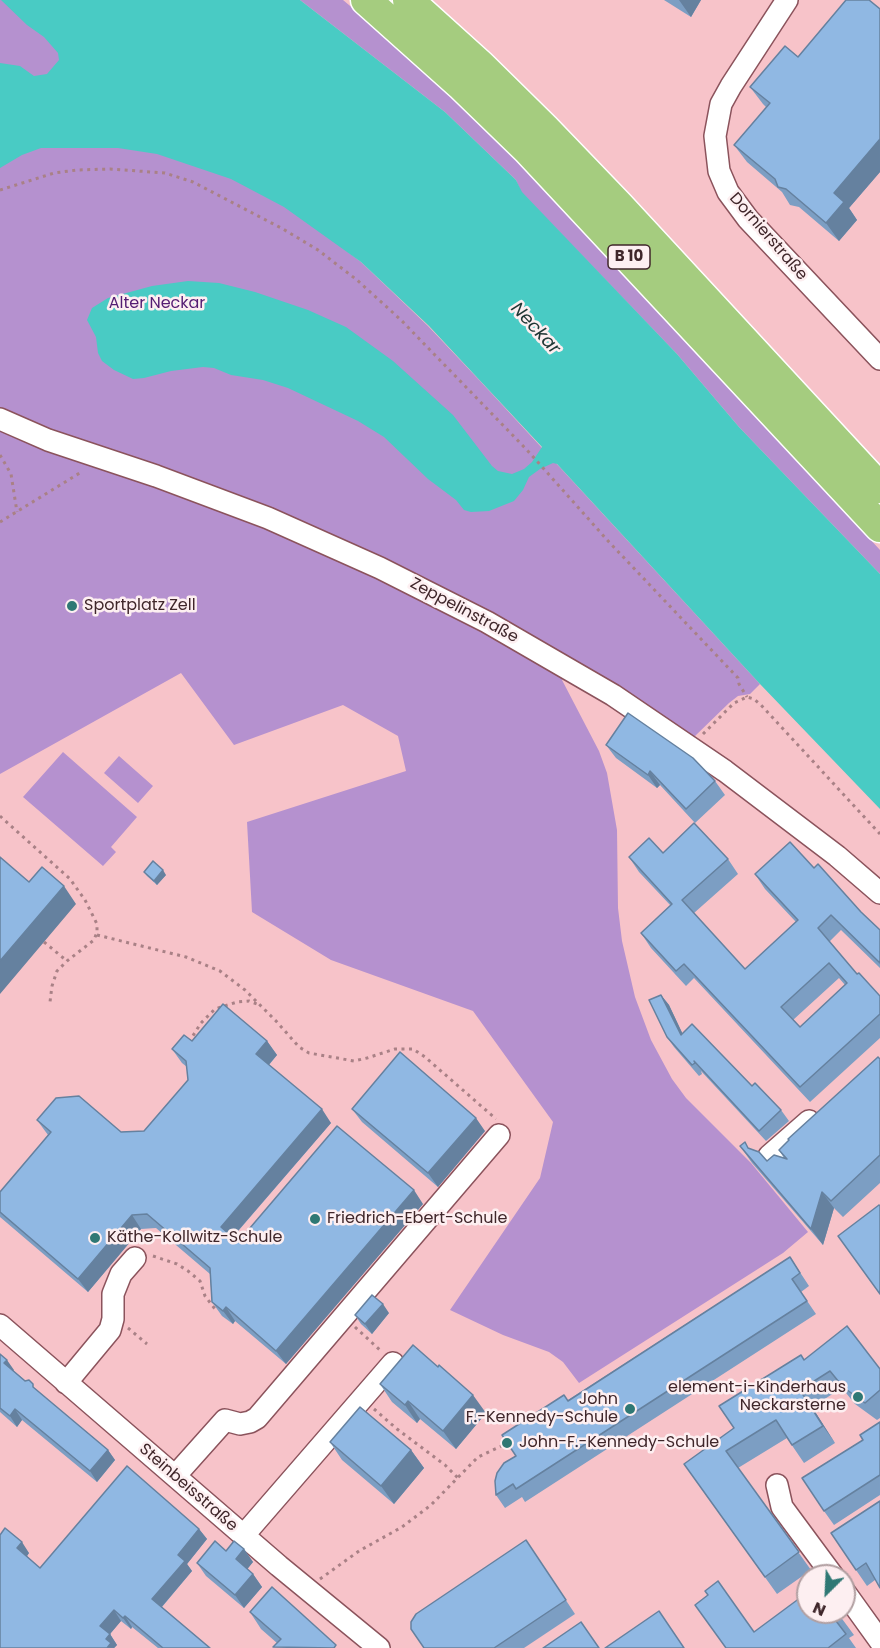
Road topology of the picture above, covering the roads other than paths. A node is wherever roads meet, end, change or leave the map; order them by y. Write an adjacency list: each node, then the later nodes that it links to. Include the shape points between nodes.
1 (366, 0): 7 (highway, B 10, via 528,150)
2 (408, 0): 6 (highway, B 10, via 544,128)
3 (787, 0): 4 (street, Dornierstraße, via 721,104 715,136 719,171 728,192 748,219)
4 (880, 358)
5 (0, 419): 8 (street, Zeppelinstraße, via 48,440 268,518 416,585 566,667 637,711 725,771)
6 (880, 488)
7 (880, 527)
8 (880, 893)
9 (821, 1109): 11 (street)
10 (499, 1136): 16 (street, via 257,1418 240,1424 225,1420)
11 (770, 1156)
12 (135, 1258): 15 (street, via 121,1274 113,1294 110,1330)
13 (0, 1325): 15 (street, Steinbeisstraße)
14 (393, 1363): 18 (street)
15 (66, 1383): 16 (street, Steinbeisstraße)
16 (175, 1476): 18 (street, Steinbeisstraße)
17 (777, 1485): 19 (street, via 782,1507)
18 (243, 1536): 22 (street, Steinbeisstraße)
19 (824, 1564)
20 (856, 1608): 21 (street)
21 (880, 1641)
22 (380, 1648)

